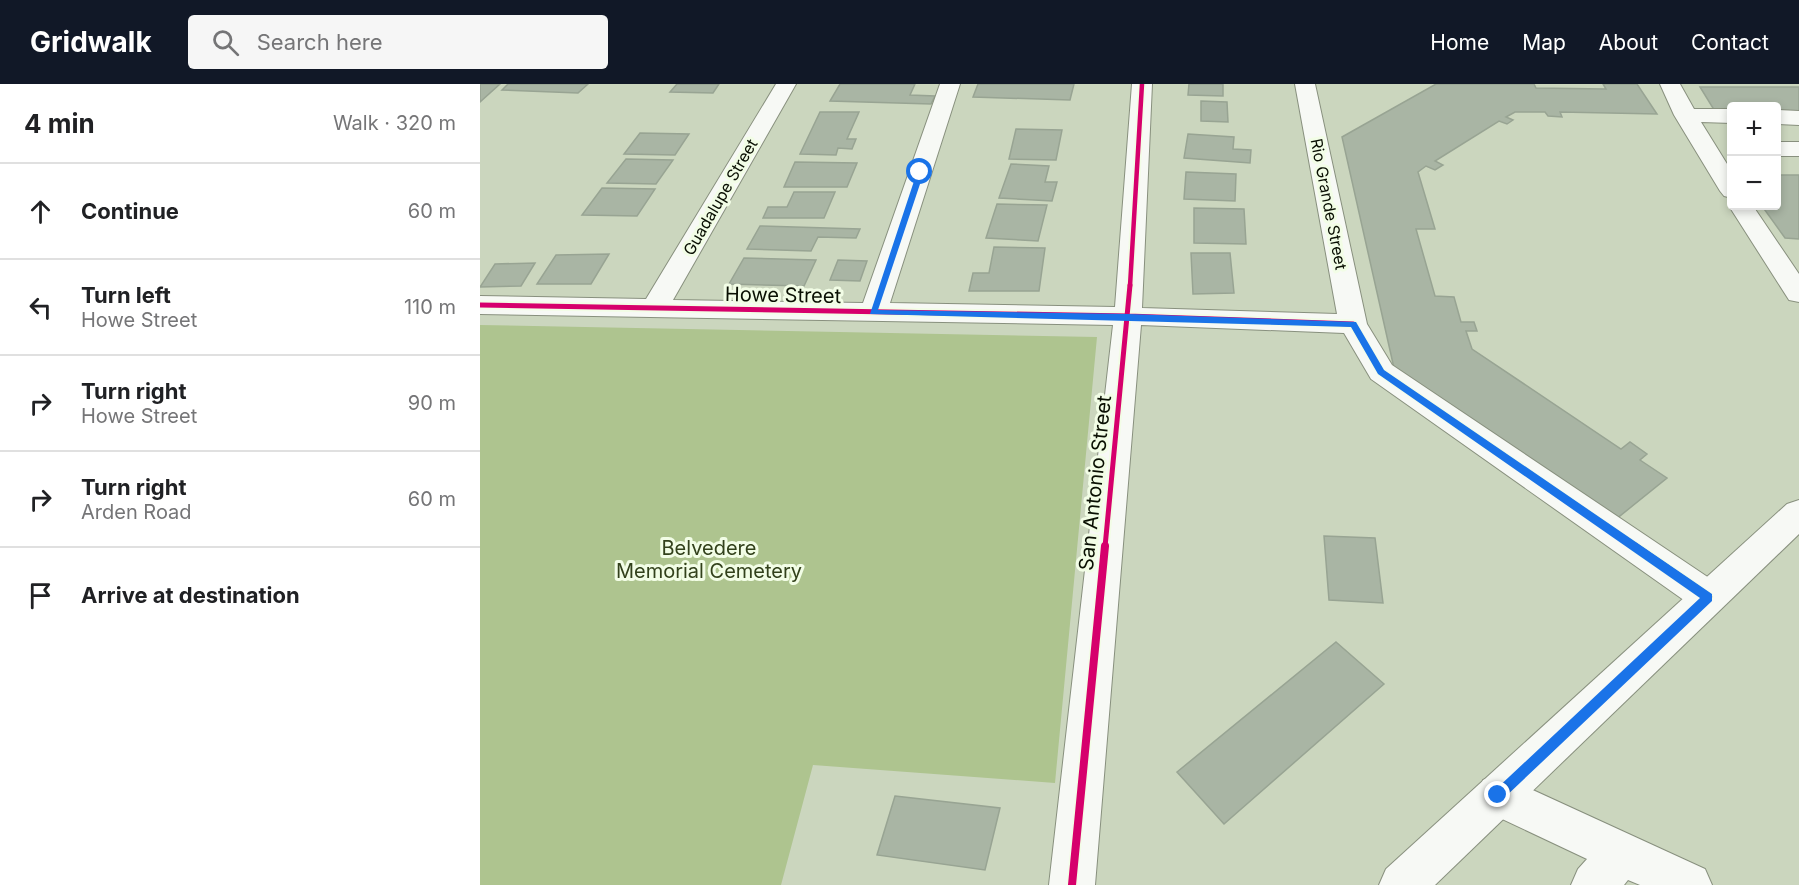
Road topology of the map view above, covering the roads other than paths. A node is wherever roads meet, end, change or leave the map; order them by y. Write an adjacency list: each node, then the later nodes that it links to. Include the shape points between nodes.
1 (786, 84): 18 (street, Guadalupe Street)
2 (950, 84): 19 (street)
3 (1143, 84): 20 (street, San Antonio Street)
4 (1305, 84): 21 (street, Rio Grande Street)
5 (1670, 84): 6 (street)
6 (1686, 115): 7 (street); 10 (street)
7 (1727, 116)
8 (1781, 117): 9 (street)
9 (1799, 118)
10 (1704, 148): 11 (street); 14 (street)
11 (1727, 148)
12 (1781, 149): 13 (street)
13 (1799, 149)
14 (1727, 185)
15 (1744, 210): 16 (street)
16 (1799, 294)
17 (480, 305): 18 (street, Howe Street)
18 (654, 309): 19 (street, Howe Street)
19 (873, 313): 20 (street, Howe Street)
20 (1128, 316): 21 (street, Howe Street); 26 (street, San Antonio Street)
21 (1353, 324): 23 (street, via 1381,372)
22 (1799, 513): 23 (street)
23 (1708, 597): 24 (street)
24 (1498, 795): 25 (street); 27 (street)
25 (1608, 869): 28 (street)
26 (1072, 885)
27 (1402, 885)
28 (1689, 885)

